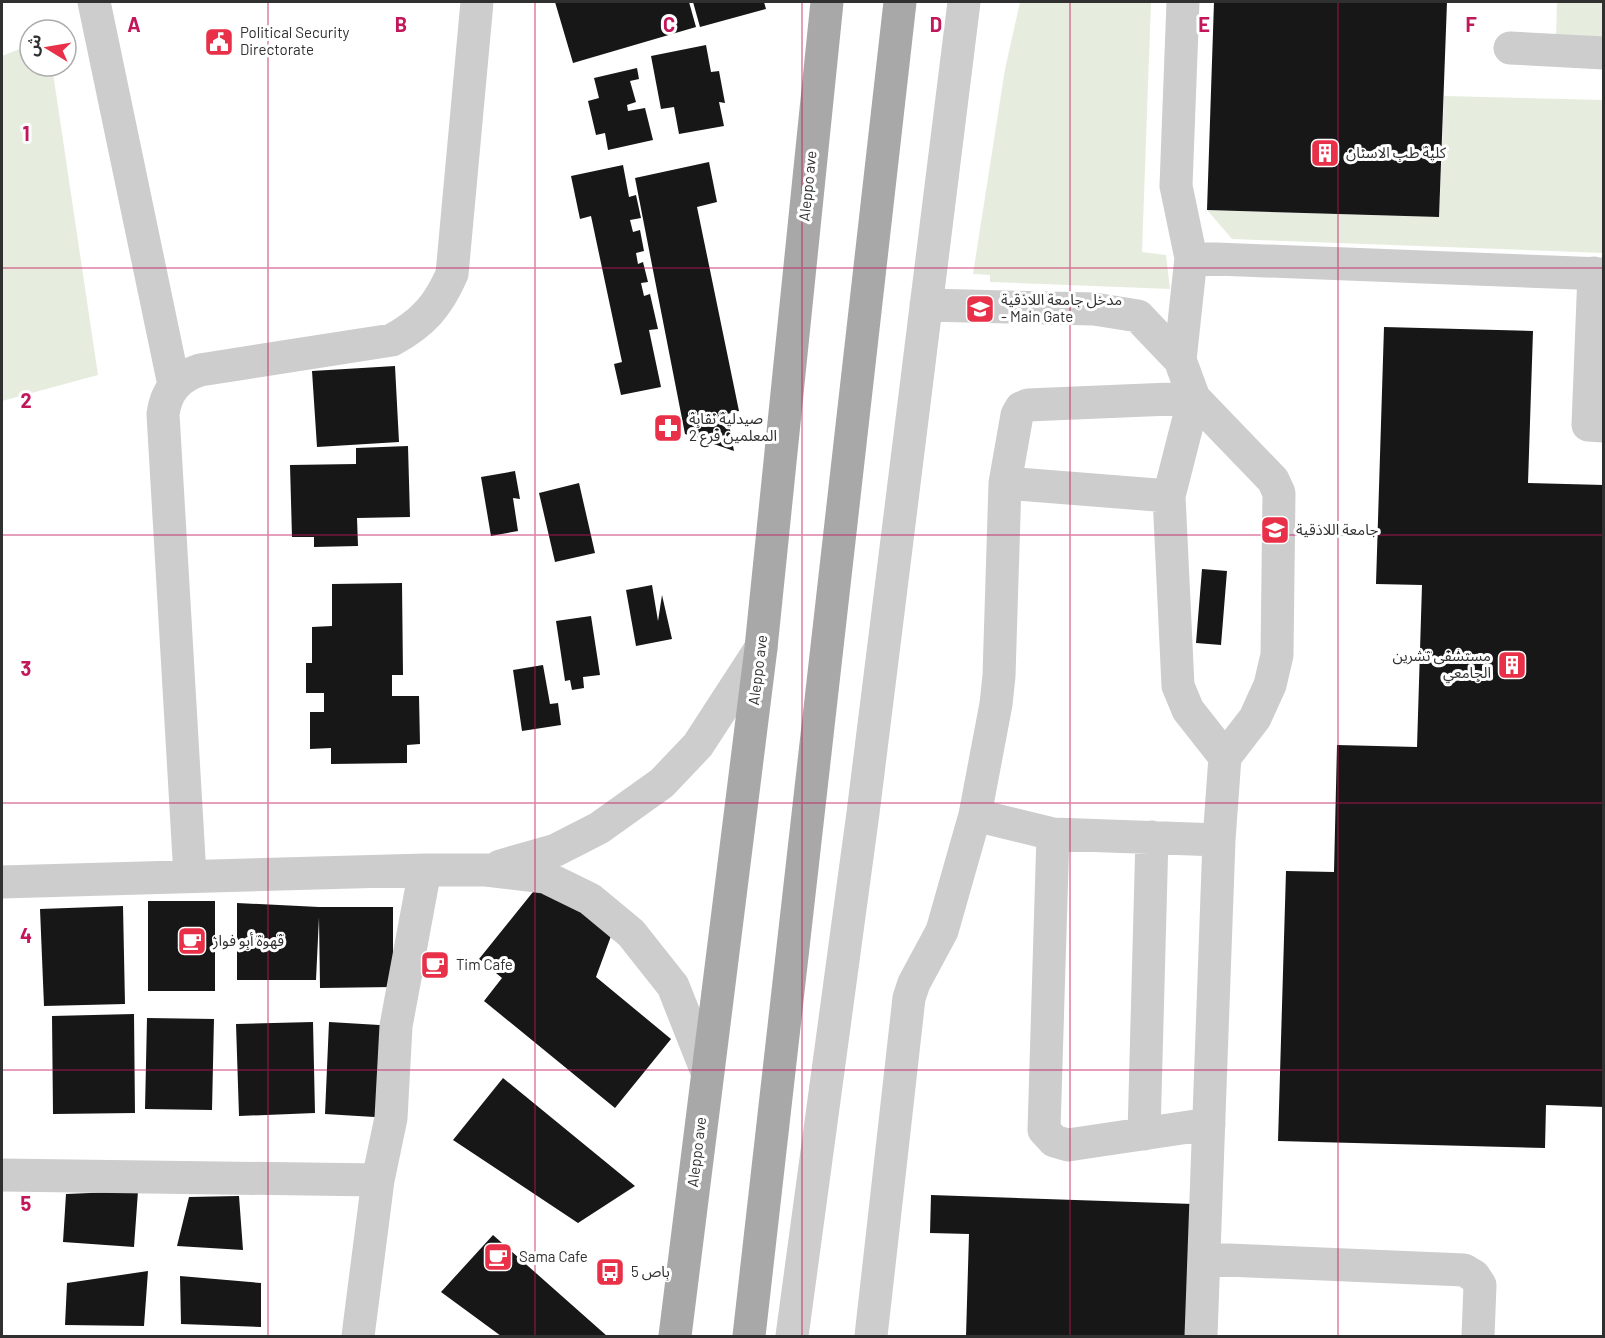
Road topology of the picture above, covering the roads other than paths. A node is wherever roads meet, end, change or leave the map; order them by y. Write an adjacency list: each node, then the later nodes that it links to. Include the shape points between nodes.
1 (94, 2): 13 (street)
2 (477, 2): 13 (street, via 452,274 437,303 418,323 392,340 200,370)
3 (827, 2): 18 (main road, Aleppo ave)
4 (900, 2): 36 (main road)
5 (964, 2): 11 (street)
6 (1183, 2): 9 (street, via 1176,186)
7 (1510, 48): 8 (street)
8 (1604, 53)
9 (1191, 258): 10 (street); 12 (street)
10 (1599, 274): 15 (street, via 1588,425)
11 (926, 305): 12 (street, via 1094,309 1138,316); 37 (street)
12 (1180, 360): 14 (street)
13 (174, 385): 26 (street, via 163,414)
14 (1194, 398): 16 (street, via 1021,408); 17 (street); 19 (street, via 1273,480 1279,493 1277,655 1270,685 1255,718)
15 (1604, 426)
16 (1005, 483): 17 (street); 20 (street, via 999,676)
17 (1169, 496): 19 (street, via 1178,686 1188,710)
18 (761, 648): 25 (street, via 698,745 662,783 599,828 556,850); 28 (main road, Aleppo ave)
19 (1225, 757): 23 (street)
20 (975, 815): 21 (street); 38 (street, via 942,931 909,998)
21 (1053, 834): 22 (street); 30 (street, via 1044,1130 1054,1141 1068,1145)
22 (1152, 837): 23 (street); 30 (street)
23 (1219, 840): 29 (street)
24 (425, 870): 25 (street); 26 (street); 32 (street, via 396,1026 391,1118)
25 (486, 870): 28 (street, via 545,877 590,899 631,933 673,986)
26 (190, 876): 27 (street)
27 (2, 882)
28 (707, 1072): 35 (main road, Aleppo ave)
29 (1209, 1124): 30 (street); 33 (street)
30 (1144, 1134)
31 (2, 1175): 32 (street)
32 (378, 1180): 34 (street)
33 (1204, 1259): 39 (street); 40 (street, via 1464,1270 1480,1285)
34 (358, 1336)
35 (675, 1336)
36 (749, 1336)
37 (792, 1336)
38 (871, 1336)
39 (1201, 1336)
40 (1478, 1336)

